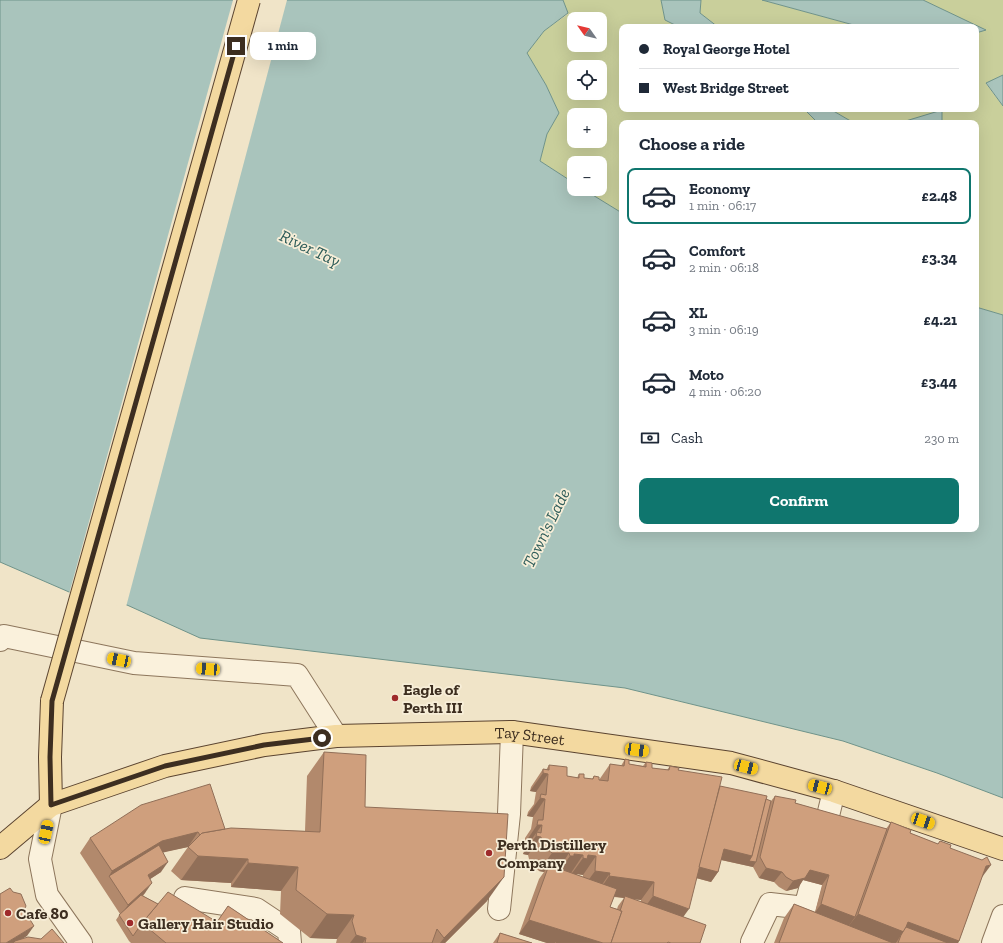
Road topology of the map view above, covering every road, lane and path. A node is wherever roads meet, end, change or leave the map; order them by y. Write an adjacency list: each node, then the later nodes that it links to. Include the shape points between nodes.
1 (249, 0): 6 (main road, bridge, via 52,701)
2 (0, 640): 4 (street, via 4,636 134,663 297,675)
3 (512, 732): 4 (main road, Tay Street); 5 (main road, Tay Street, via 731,763); 12 (street, via 508,814)
4 (336, 736): 6 (main road, Tay Street, via 264,745 165,766)
5 (834, 790): 7 (street); 9 (main road, Tay Street)
6 (51, 805): 8 (main road); 15 (street, via 40,859 47,895)
7 (826, 824)
8 (0, 848)
9 (1003, 848)
10 (812, 882): 14 (street, via 806,908 770,904)
11 (185, 898): 16 (street, via 256,909 288,931)
12 (499, 909)
13 (1003, 916): 17 (street)
14 (752, 942)
15 (81, 943)
16 (290, 943)
17 (993, 943)

